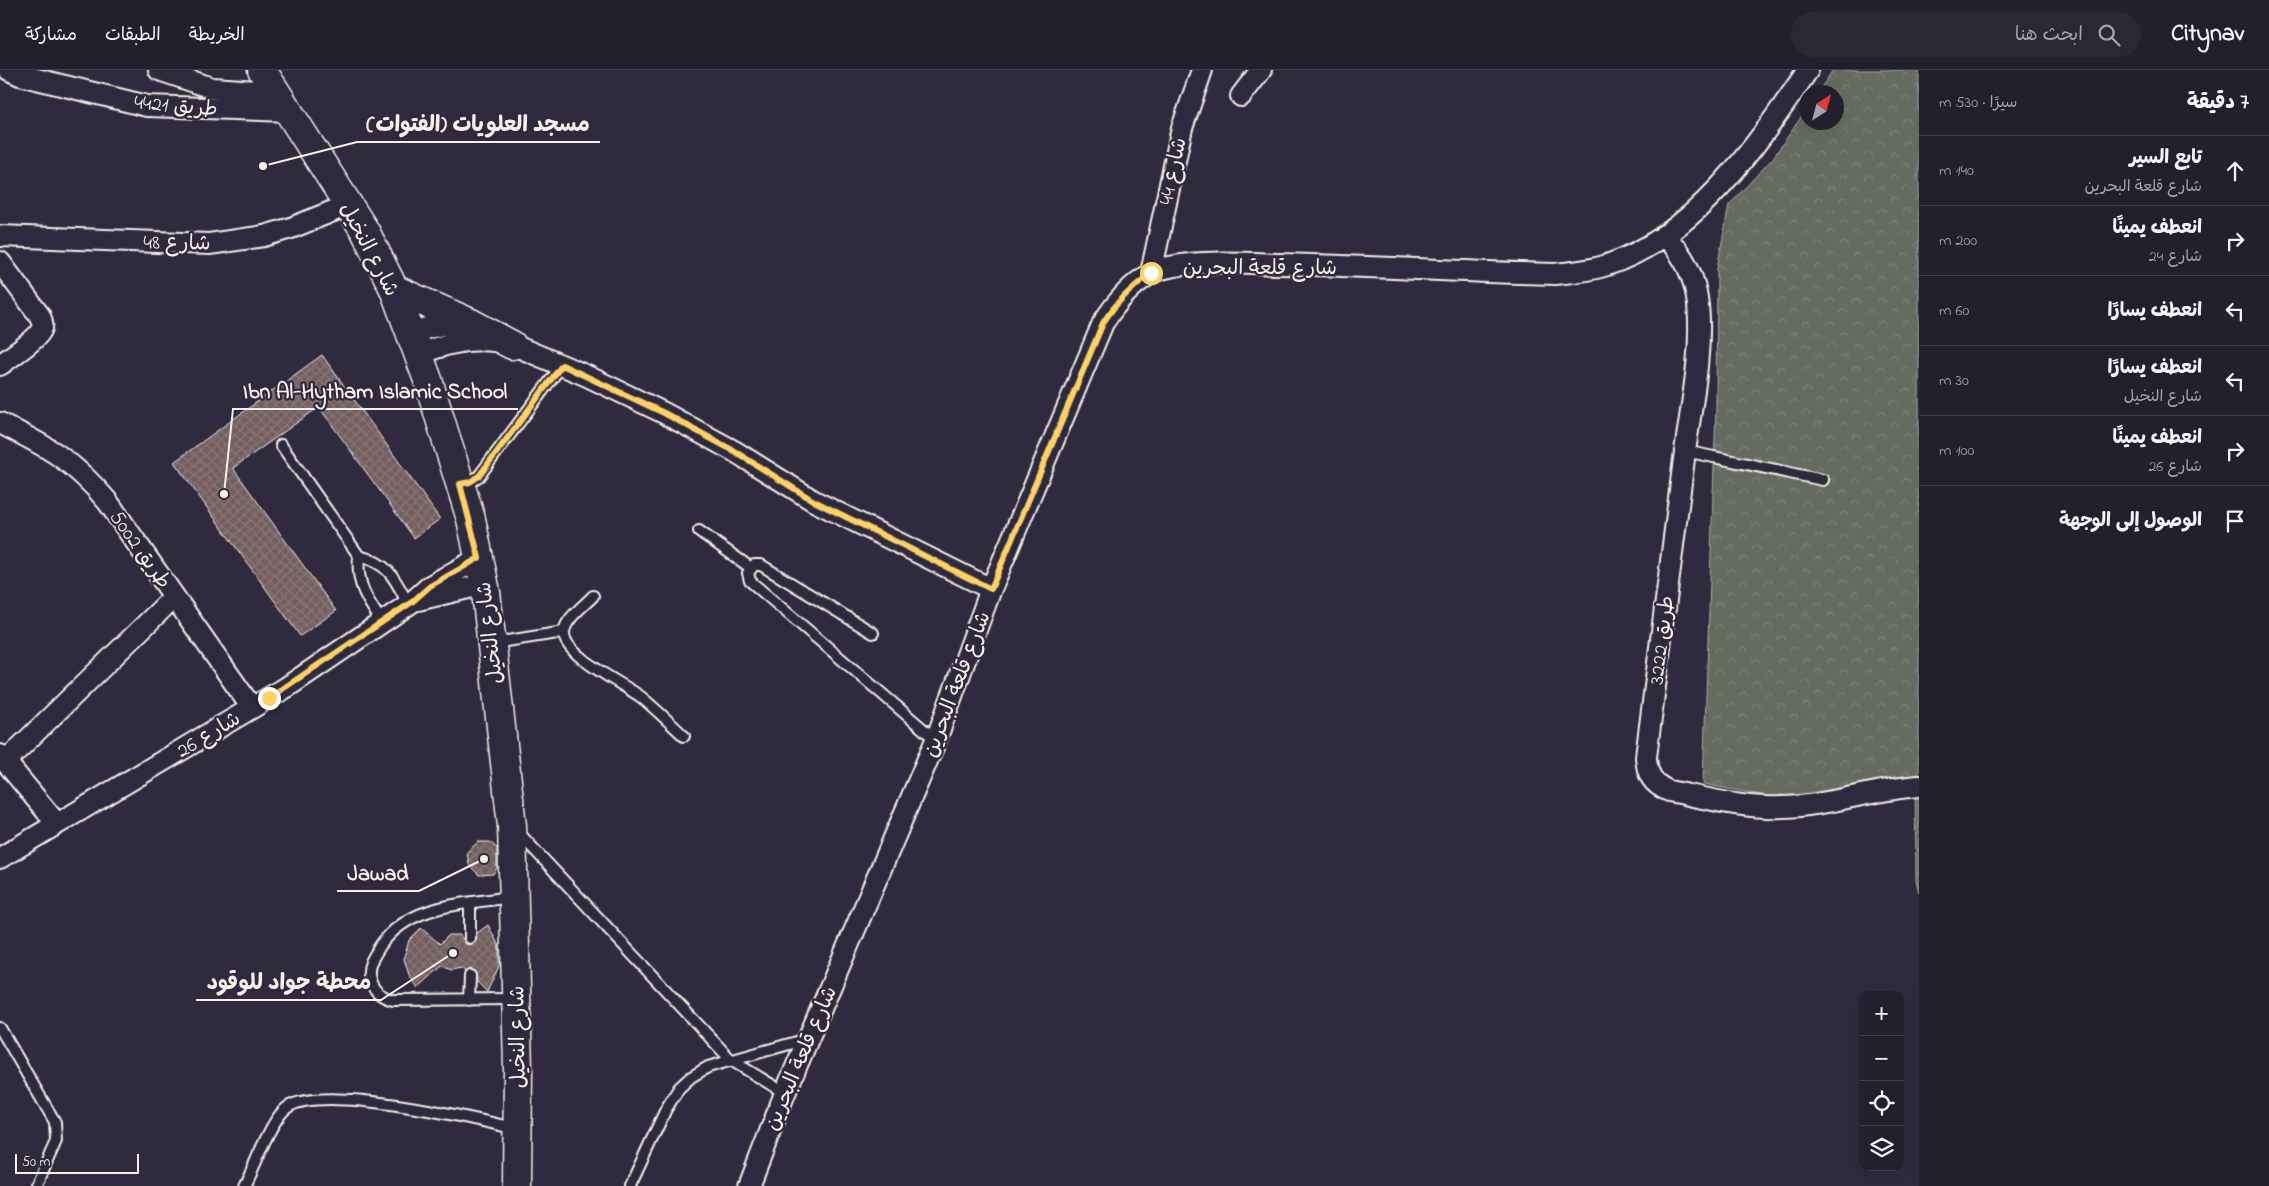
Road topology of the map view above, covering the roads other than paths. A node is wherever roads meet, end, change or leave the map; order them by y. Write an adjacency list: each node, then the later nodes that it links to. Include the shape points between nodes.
1 (9, 70): 6 (street, طريق 4421, via 20,76 147,106)
2 (159, 70): 6 (street, via 212,88)
3 (1202, 70): 12 (street, شارع 44, via 1182,128)
4 (1261, 70): 7 (street)
5 (1808, 70): 9 (street, شارع قلعة البحرين, via 1773,121 1705,202)
6 (275, 91): 8 (street, شارع النخيل)
7 (1242, 96)
8 (348, 205): 10 (street, شارع 48, via 264,236 209,244); 13 (street, شارع النخيل)
9 (1664, 235): 12 (street, شارع قلعة البحرين, via 1607,266 1555,274 1236,263 1169,268); 20 (street, طريق 3222, via 1684,258 1698,304 1694,390)
10 (0, 236)
11 (0, 262): 16 (street, via 43,323 36,336)
12 (1151, 273): 27 (street, شارع قلعة البحرين, via 1129,290 1103,323)
13 (394, 289): 14 (street, شارع النخيل); 15 (street, via 470,322)
14 (414, 344): 15 (street, via 436,326 456,325); 22 (street, شارع النخيل)
15 (512, 345): 17 (street)
16 (0, 365)
17 (562, 365): 22 (lane, via 479,476); 27 (street, via 664,413 734,451 814,501)
18 (0, 423): 29 (street, طريق 5002, via 43,444 89,479)
19 (282, 445): 24 (lane)
20 (1685, 451): 21 (lane); 39 (street, طريق 3222, via 1646,757 1651,778 1658,787 1668,791 1742,806 1782,808)
21 (1823, 480)
22 (460, 484): 26 (street, شارع النخيل)
23 (699, 530): 25 (lane)
24 (359, 556): 30 (lane, via 379,562 387,569); 31 (lane, via 358,579)
25 (750, 568): 33 (lane, via 761,565); 37 (lane, via 750,581)
26 (482, 571): 30 (street, شارع 26); 30 (street, شارع 26, via 430,586); 34 (street, شارع النخيل)
27 (991, 589): 37 (street, شارع قلعة البحرين)
28 (594, 596): 32 (lane, via 571,619)
29 (174, 597): 35 (street, طريق 5002); 38 (street)
30 (410, 603): 31 (street, شارع 26)
31 (382, 622): 35 (street, شارع 26)
32 (564, 632): 34 (lane); 36 (lane, via 566,641 579,656 636,693)
33 (873, 633)
34 (491, 644): 41 (street, شارع النخيل)
35 (252, 708): 40 (street, شارع 26)
36 (684, 736)
37 (936, 740): 50 (street, شارع قلعة البحرين)
38 (3, 758): 40 (street)
39 (1919, 786)
40 (57, 824): 42 (street, شارع 26)
41 (512, 826): 43 (street, شارع النخيل); 51 (lane)
42 (0, 858)
43 (515, 897): 44 (lane); 48 (street, شارع النخيل)
44 (470, 903): 45 (lane); 47 (lane, via 442,907 410,919 384,942 369,969 375,989 386,998)
45 (470, 938)
46 (470, 976): 47 (lane)
47 (469, 1000): 48 (lane)
48 (517, 1000): 53 (street, شارع النخيل)
49 (0, 1028): 54 (lane, via 55,1122 56,1141)
50 (808, 1040): 51 (lane); 52 (street, شارع قلعة البحرين)
51 (731, 1060): 52 (lane); 57 (lane, via 708,1067 678,1088)
52 (785, 1093): 58 (street, شارع قلعة البحرين)
53 (518, 1129): 55 (lane, via 412,1108 332,1098 300,1100 277,1118); 56 (street, شارع النخيل)
54 (36, 1186)
55 (244, 1186)
56 (517, 1186)
57 (630, 1186)
58 (749, 1186)

